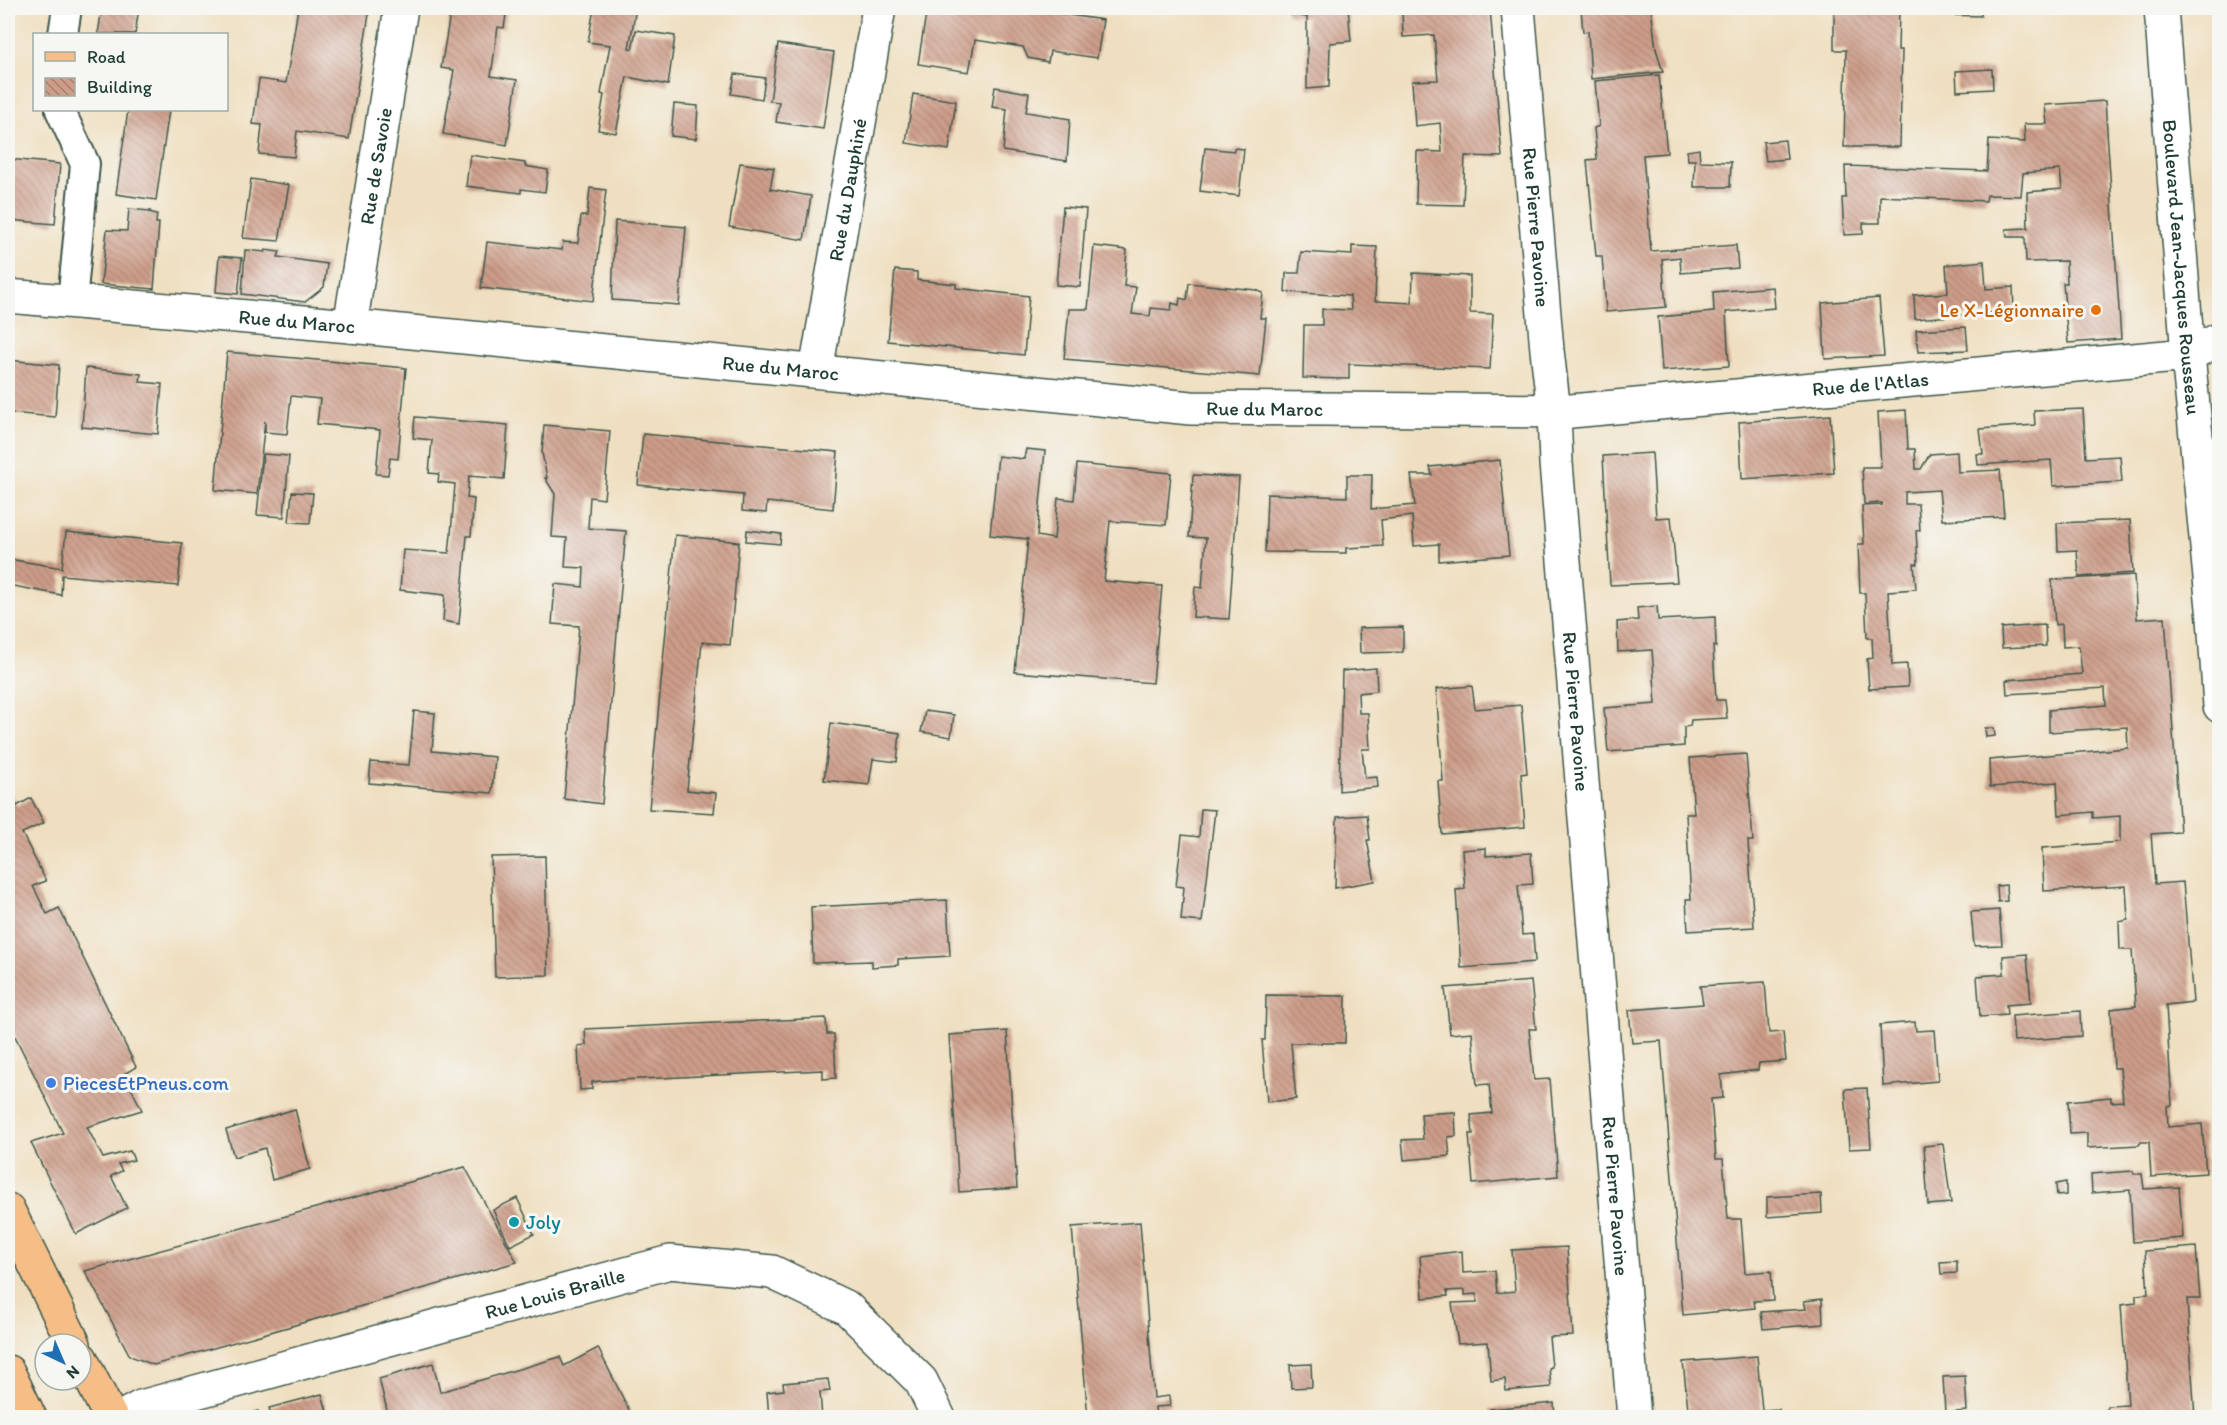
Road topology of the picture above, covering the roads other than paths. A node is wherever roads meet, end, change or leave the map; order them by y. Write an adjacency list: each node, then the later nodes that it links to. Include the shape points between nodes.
1 (67, 8): 6 (lane)
2 (401, 8): 10 (street, Rue de Savoie)
3 (879, 8): 13 (street, Rue du Dauphiné)
4 (1518, 8): 14 (street, Rue Pierre Pavoine)
5 (2161, 8): 12 (street, Boulevard Jean-Jacques Rousseau)
6 (63, 33)
7 (60, 111): 9 (lane, via 85,164)
8 (8, 296): 9 (street, Rue du Maroc)
9 (72, 302): 10 (street, Rue du Maroc)
10 (350, 326): 13 (street, Rue du Maroc)
11 (2220, 339): 12 (street)
12 (2188, 355): 14 (street, Rue de l'Atlas); 15 (street, Boulevard Jean-Jacques Rousseau)
13 (816, 371): 14 (street, Rue du Maroc, via 1191,408)
14 (1554, 412): 25 (street, Rue Pierre Pavoine)
15 (2217, 618): 16 (street, Boulevard Jean-Jacques Rousseau)
16 (2220, 706)
17 (10, 1220): 18 (main road)
18 (68, 1332)
19 (8, 1372): 21 (main road)
20 (93, 1383): 22 (main road)
21 (30, 1418)
22 (111, 1418)
23 (121, 1418): 24 (street, Rue Louis Braille, via 141,1407 670,1262 772,1272 847,1308 921,1381)
24 (939, 1418)
25 (1634, 1418)

